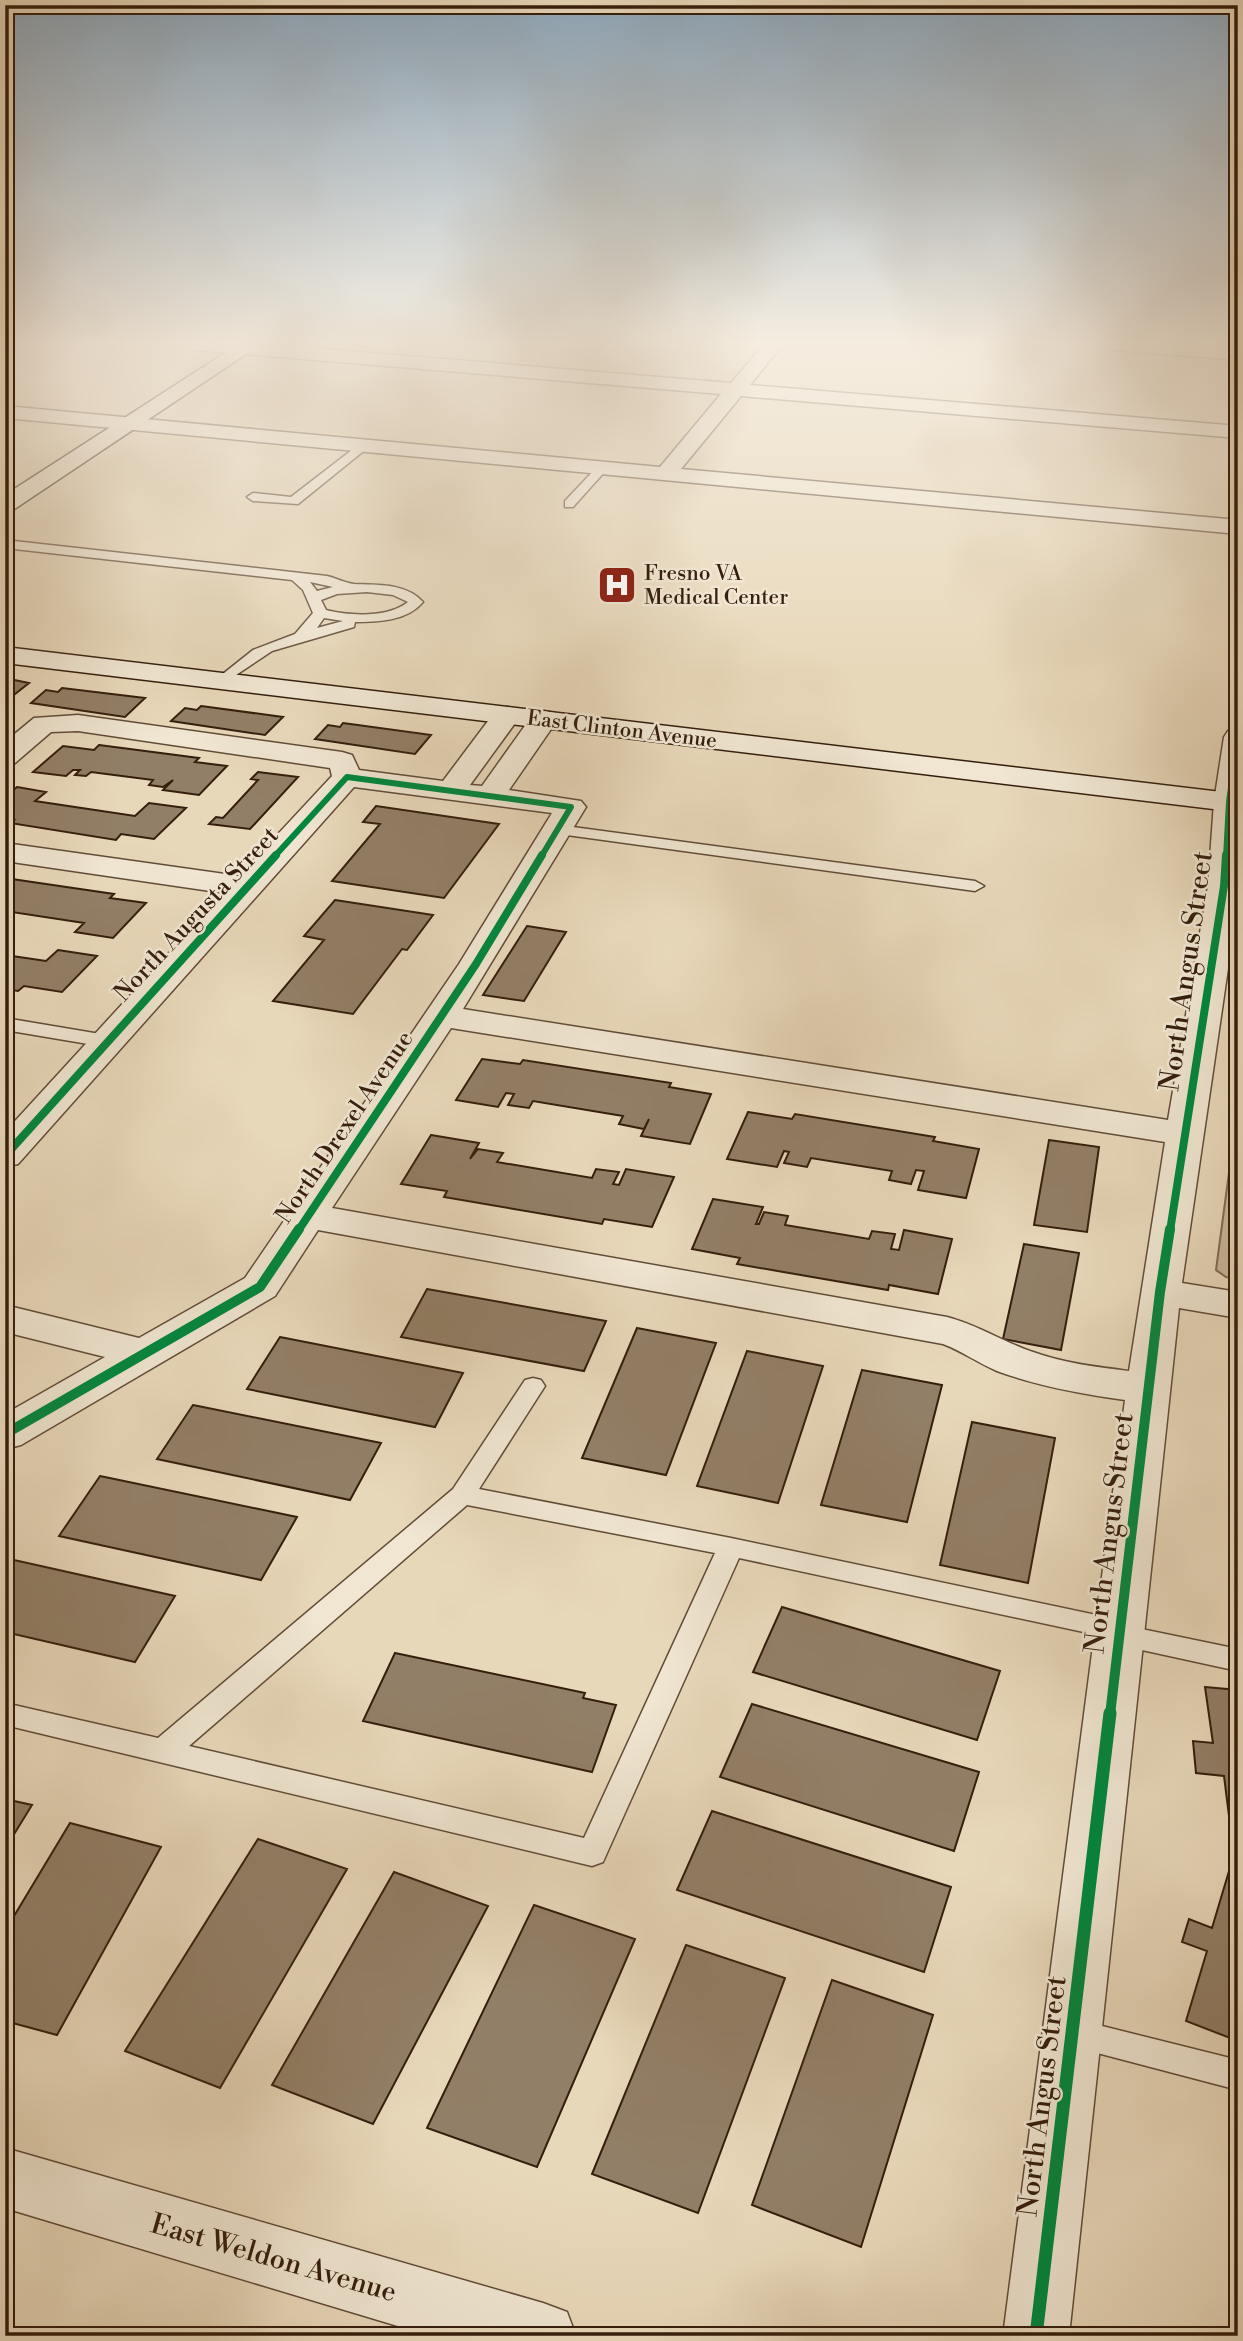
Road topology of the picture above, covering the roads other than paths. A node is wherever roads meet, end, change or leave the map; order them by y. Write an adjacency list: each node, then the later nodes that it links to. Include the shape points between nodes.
1 (84, 453): 9 (street)
2 (356, 453): 7 (lane, via 294,501)
3 (443, 453): 5 (street)
4 (683, 453): 6 (street)
5 (601, 468): 6 (street); 8 (lane)
6 (665, 474): 10 (street)
7 (253, 497)
8 (569, 504)
9 (5, 505)
10 (1238, 527)
11 (5, 544): 12 (lane)
12 (296, 576): 13 (lane); 14 (lane)
13 (346, 587): 14 (lane, via 327,590); 16 (lane, via 403,593 416,602 406,610)
14 (315, 598): 15 (lane)
15 (320, 613): 16 (lane); 17 (lane)
16 (364, 619): 17 (lane)
17 (300, 637): 19 (lane, via 261,649)
18 (5, 654): 19 (street, East Clinton Avenue)
19 (221, 681): 20 (street, East Clinton Avenue)
20 (507, 715): 21 (street, East Clinton Avenue); 25 (street)
21 (544, 719): 26 (street); 27 (street, East Clinton Avenue)
22 (1238, 737): 27 (street, North Angus Street)
23 (5, 757): 24 (street, via 44,724 78,723 342,761)
24 (347, 777): 25 (street); 31 (street, North Augusta Street)
25 (450, 792): 26 (street)
26 (489, 797): 28 (street, North Drexel Avenue, via 571,807)
27 (1233, 803): 32 (street, North Angus Street)
28 (558, 830): 30 (lane); 33 (street, North Drexel Avenue)
29 (5, 852): 31 (street)
30 (975, 886)
31 (248, 887): 35 (street, North Augusta Street)
32 (1231, 887): 36 (street, North Angus Street)
33 (441, 1016): 36 (street); 38 (street, North Drexel Avenue)
34 (5, 1024): 35 (lane)
35 (106, 1041): 37 (street, North Augusta Street)
36 (1184, 1134): 39 (street, North Angus Street)
37 (5, 1156)
38 (307, 1216): 42 (street, North Drexel Avenue, via 260,1287); 44 (street, via 955,1332 989,1352 1050,1374)
39 (1160, 1292): 40 (street); 44 (street, North Angus Street)
40 (1238, 1305)
41 (5, 1318): 42 (street)
42 (145, 1354): 45 (street, North Drexel Avenue)
43 (533, 1385): 46 (lane)
44 (1148, 1389): 48 (street, North Angus Street)
45 (5, 1434)
46 (462, 1494): 47 (lane); 51 (lane)
47 (731, 1547): 48 (lane); 51 (lane, via 592,1853)
48 (1120, 1633): 49 (lane); 52 (street, North Angus Street)
49 (1238, 1660)
50 (5, 1714): 51 (lane)
51 (163, 1751)
52 (1072, 2034): 53 (lane); 56 (street, North Angus Street)
53 (1238, 2075)
54 (5, 2178): 55 (street, East Weldon Avenue)
55 (543, 2336)
56 (1036, 2336)

